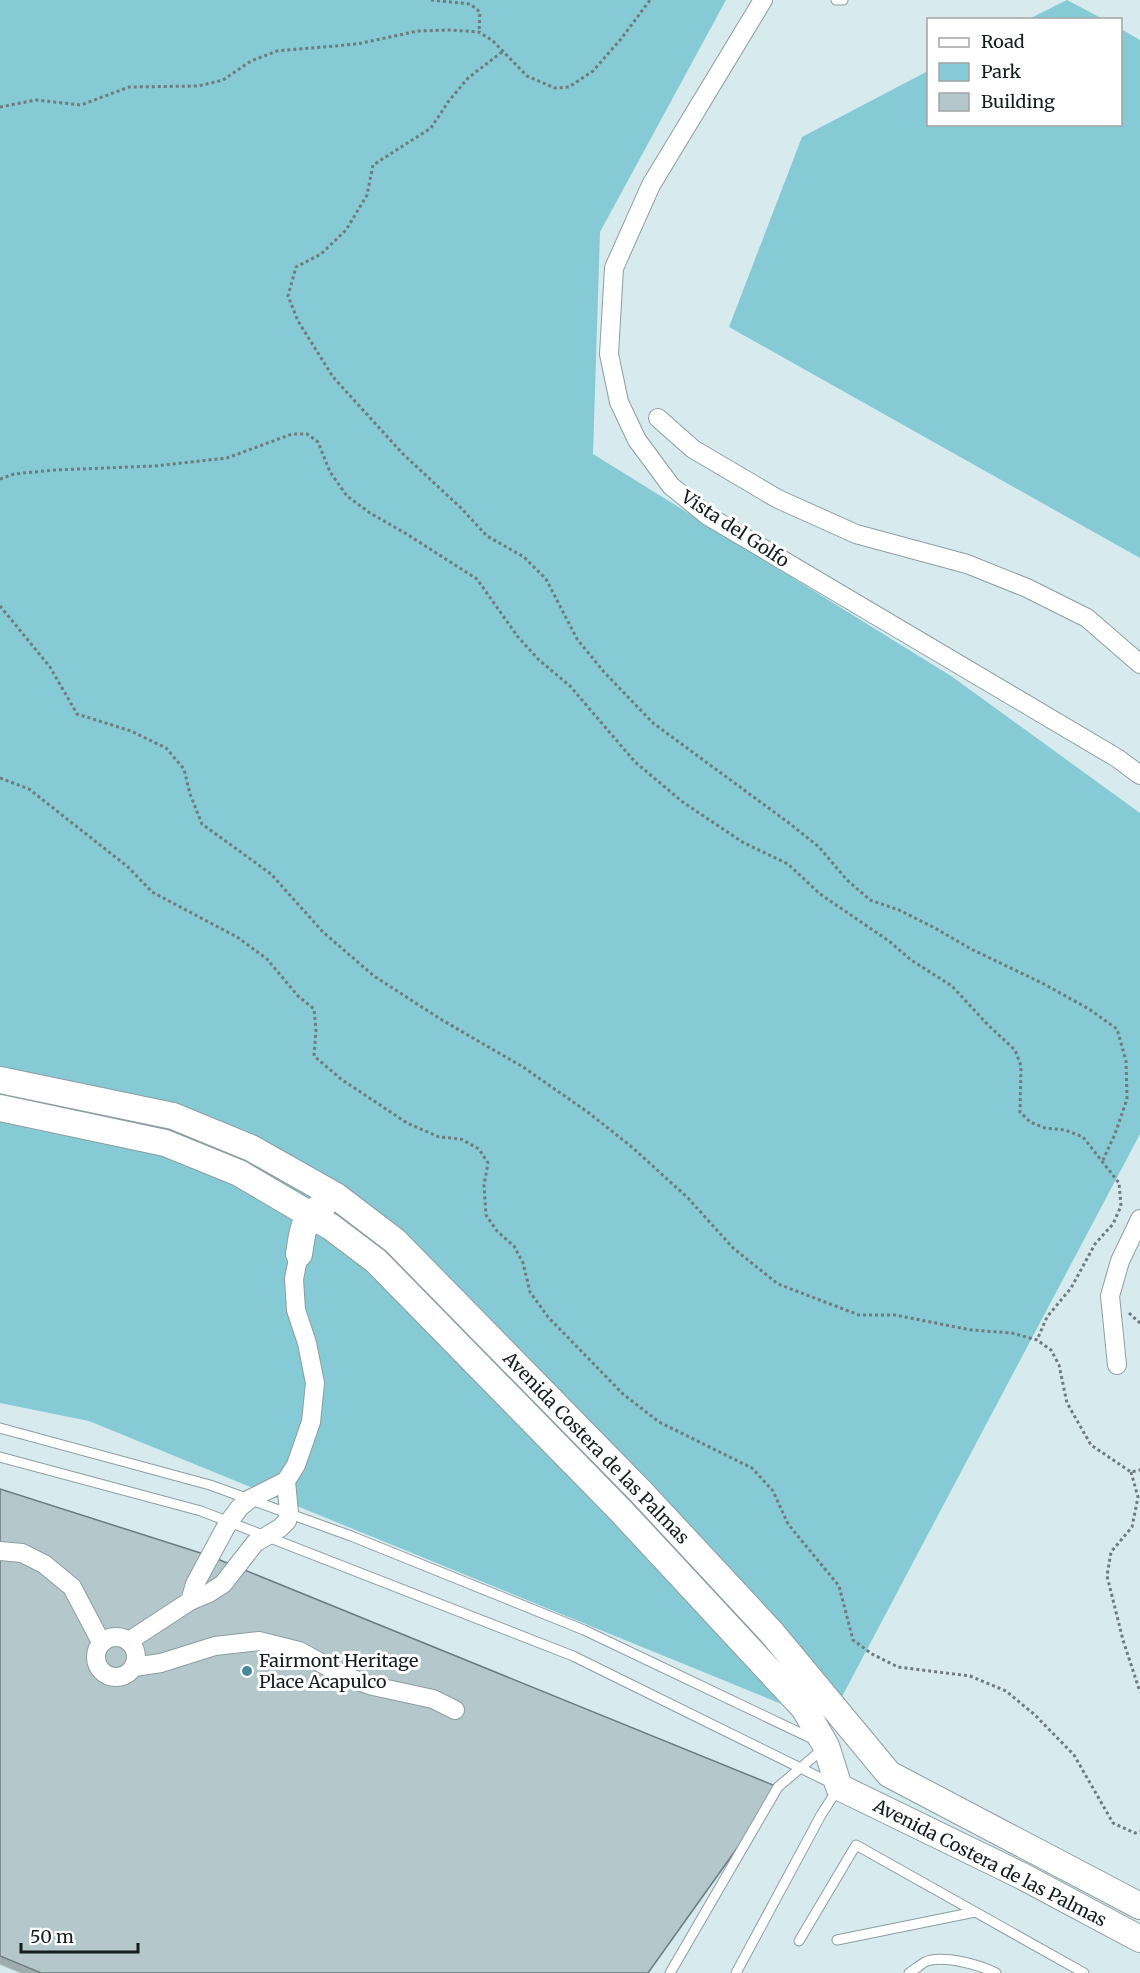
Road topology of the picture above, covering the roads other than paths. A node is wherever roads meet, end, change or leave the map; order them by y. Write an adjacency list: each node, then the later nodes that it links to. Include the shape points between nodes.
1 (763, 0): 6 (street, Vista del Golfo, via 651,185 615,268 609,354 619,402 637,440 670,486 708,516)
2 (836, 0): 3 (lane)
3 (843, 0)
4 (658, 418): 5 (street, via 693,449 778,499 856,534 967,564 1028,588 1087,618)
5 (1140, 664)
6 (1140, 775)
7 (0, 1080): 9 (main road, Avenida Costera de las Palmas, via 173,1116 251,1148)
8 (0, 1108): 11 (main road, Avenida Costera de las Palmas, via 165,1143 239,1173)
9 (336, 1196): 11 (main road); 31 (main road, Avenida Costera de las Palmas, via 395,1241 641,1492 772,1633)
10 (1140, 1219): 13 (street, via 1120,1261 1110,1296)
11 (321, 1220): 12 (main road, via 320,1240); 29 (main road, Avenida Costera de las Palmas, via 376,1261 621,1511 804,1708)
12 (299, 1254): 16 (street, via 294,1279 296,1310 315,1383 311,1422)
13 (1117, 1365)
14 (0, 1428): 17 (lane)
15 (0, 1457): 19 (lane, Avenida Costera de las Palmas, via 201,1511)
16 (286, 1481): 17 (street); 18 (street)
17 (250, 1499): 18 (lane); 19 (street)
18 (289, 1513): 20 (street, via 287,1521); 29 (lane, via 584,1630)
19 (228, 1523): 20 (lane, Avenida Costera de las Palmas); 22 (street)
20 (266, 1537): 23 (street); 30 (lane, Avenida Costera de las Palmas, via 573,1656)
21 (0, 1551): 26 (street, via 22,1553 44,1564 72,1587)
22 (210, 1556): 23 (street); 24 (street)
23 (235, 1568): 24 (street, via 223,1584)
24 (190, 1601): 25 (street)
25 (129, 1641): 26 (street, via 115,1637); 27 (street, via 136,1653)
26 (101, 1642): 27 (street, via 95,1655 103,1673 123,1677)
27 (134, 1667): 28 (street, via 215,1646 259,1641 299,1651 347,1677 433,1699)
28 (455, 1710)
29 (826, 1746): 30 (lane); 31 (main road); 32 (main road, Avenida Costera de las Palmas)
30 (801, 1769): 32 (lane, Avenida Costera de las Palmas); 40 (lane, via 778,1787)
31 (889, 1774): 33 (main road, Avenida Costera de las Palmas)
32 (839, 1787): 34 (main road, Avenida Costera de las Palmas); 41 (lane)
33 (1036, 1850): 34 (main road); 35 (main road, Avenida Costera de las Palmas)
34 (1022, 1876): 37 (main road, Avenida Costera de las Palmas)
35 (1140, 1906)
36 (975, 1912): 38 (lane); 39 (lane, via 856,1845); 44 (lane)
37 (1140, 1939)
38 (837, 1940)
39 (799, 1941)
40 (670, 1973)
41 (736, 1973)
42 (909, 1973): 43 (lane, via 927,1961 947,1959)
43 (996, 1973)
44 (1084, 1973)

